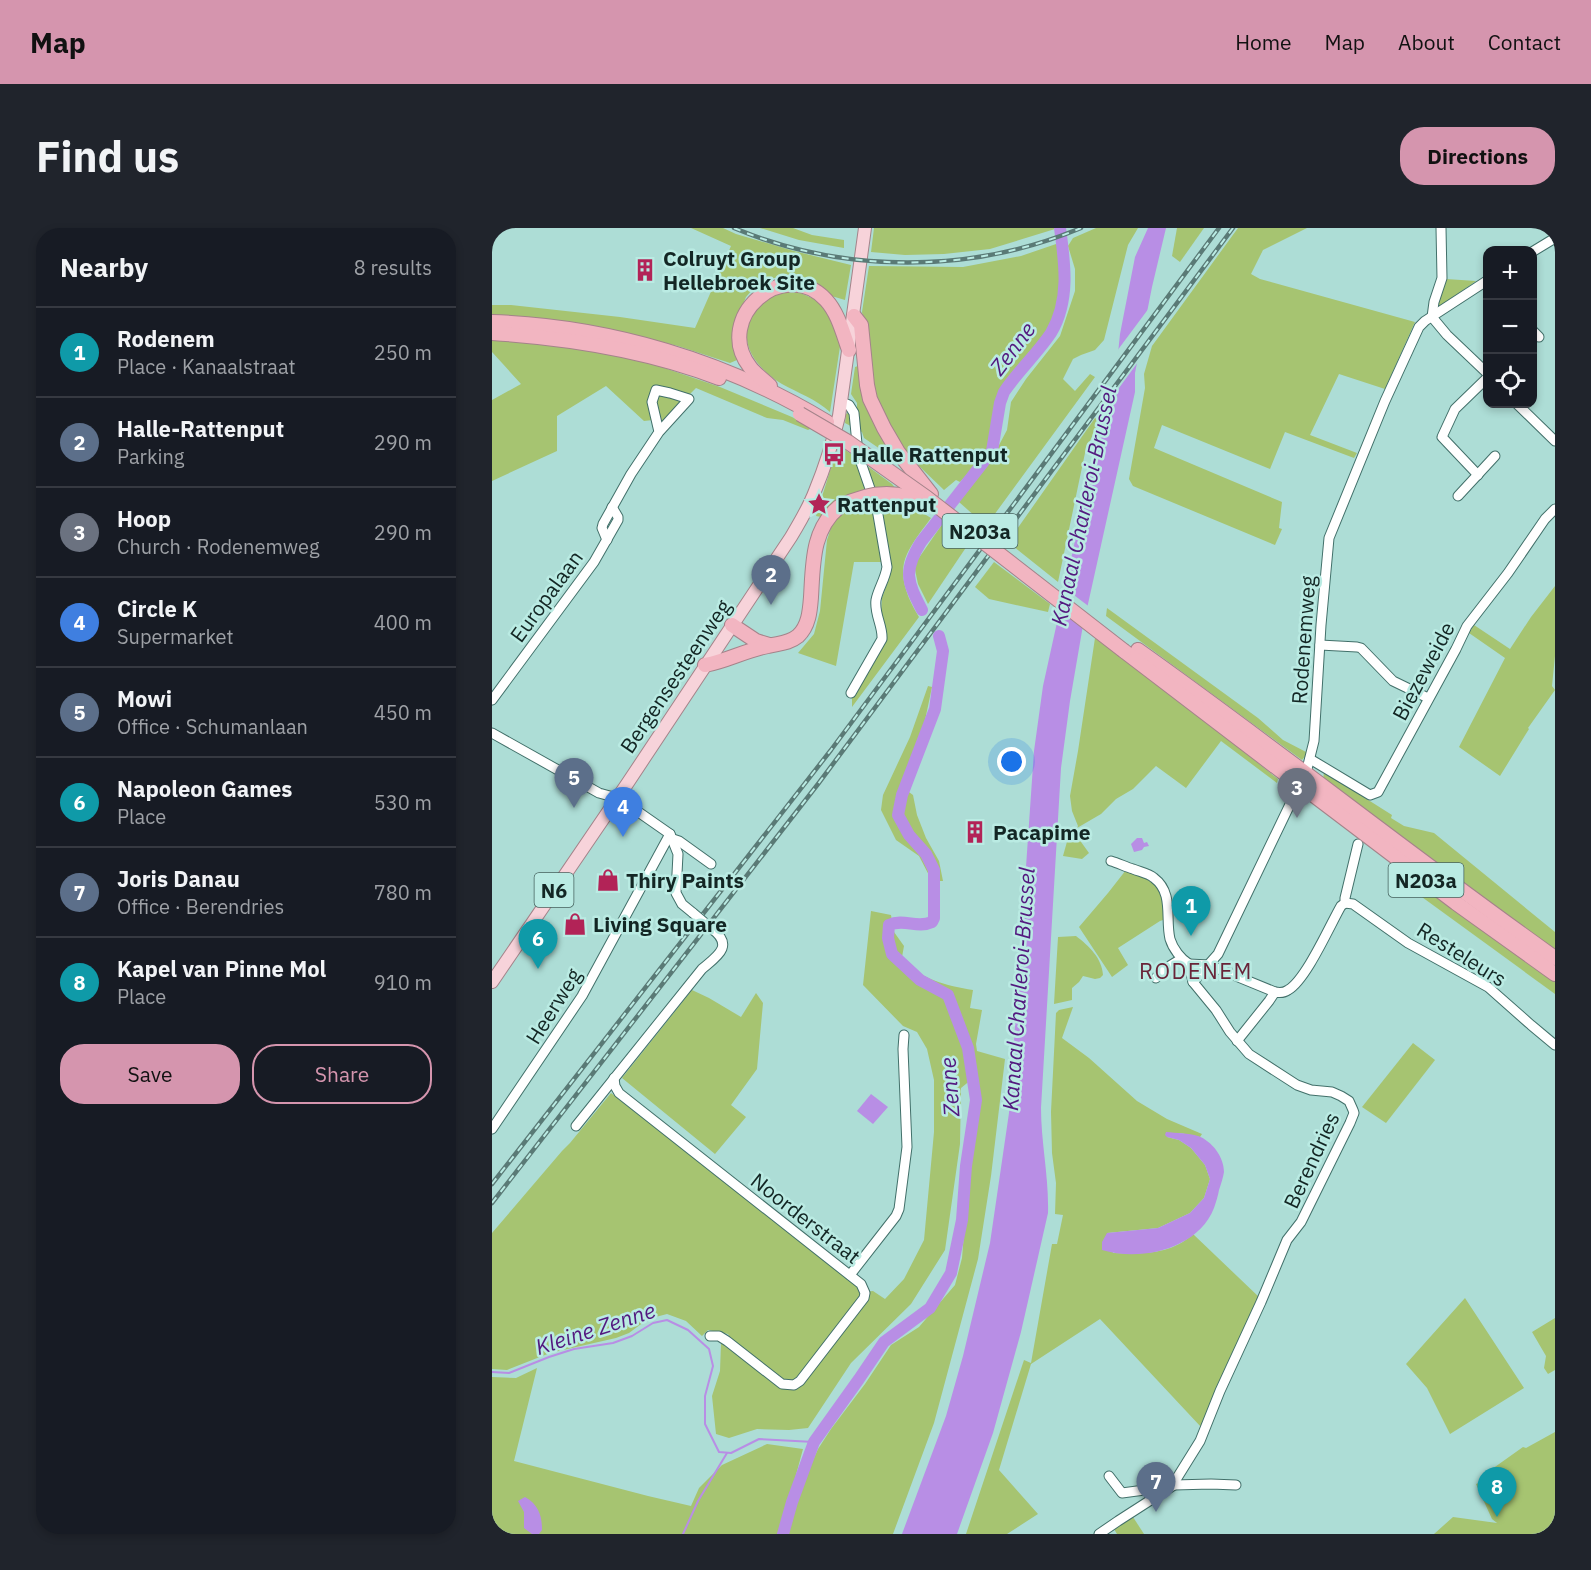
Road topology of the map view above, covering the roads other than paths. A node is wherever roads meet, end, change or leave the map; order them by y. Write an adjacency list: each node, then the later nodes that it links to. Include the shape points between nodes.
1 (865, 228): 6 (main road, Bergensesteenweg / N6)
2 (1440, 228): 7 (street, via 1442,278)
3 (1554, 240): 4 (street)
4 (1537, 250)
5 (1483, 285): 7 (street)
6 (854, 316): 10 (main road, Bergensesteenweg / N6); 21 (highway, via 861,325 870,399 898,453)
7 (1432, 317): 11 (street); 27 (street, Rodenemweg, via 1419,327 1329,538)
8 (492, 322): 13 (highway, N203a, via 548,326 651,346)
9 (492, 333): 16 (highway, N203a, via 580,342 657,359 714,376)
10 (849, 350): 13 (highway, via 834,313 817,292 794,285 765,292 748,308 739,342 750,368); 14 (main road, Bergensesteenweg / N6)
11 (1483, 370)
12 (1483, 380): 20 (street, via 1455,410 1442,437)
13 (783, 397): 16 (highway, N203a)
14 (842, 402): 25 (main road, Bergensesteenweg / N6, via 815,492 791,537); 30 (street, via 854,413 858,454 876,508 887,567 876,601 882,639)
15 (1521, 408): 18 (street)
16 (802, 411): 21 (highway, N203a, via 851,436); 24 (highway, N203a, bridge)
17 (659, 432): 17 (street, Europalaan, via 652,402 656,390 689,399); 32 (street, Europalaan, via 603,524 607,540 594,562)
18 (1555, 441)
19 (1496, 456): 20 (street)
20 (1478, 475): 22 (street)
21 (931, 494): 28 (highway, N203a)
22 (1458, 496)
23 (1555, 509): 31 (street, Biezeweide, via 1467,626)
24 (957, 523): 26 (highway, bridge, via 903,496 868,495 839,507 825,521 818,539 810,609 803,629 788,642); 28 (highway, N203a, bridge)
25 (732, 625): 26 (highway); 29 (main road, Bergensesteenweg / N6)
26 (769, 645): 29 (highway)
27 (1320, 645): 31 (street, via 1361,648 1393,681); 34 (street, Rodenemweg)
28 (1126, 647): 35 (highway, N203a, via 1231,717)
29 (705, 665): 36 (main road, Bergensesteenweg / N6)
30 (851, 693)
31 (1428, 698): 34 (street, Biezeweide, via 1378,792 1370,795)
32 (492, 700)
33 (492, 733): 36 (street, via 599,794)
34 (1310, 759): 35 (street, Rodenemweg)
35 (1302, 778): 42 (highway, N203a); 44 (street, Rodenemweg, via 1218,954); 45 (highway, N203a, via 1456,903)
36 (617, 798): 37 (street); 46 (main road, Bergensesteenweg / N6)
37 (671, 837): 40 (street); 53 (street, bridge, via 678,854 676,893 682,904 718,934 723,947); 55 (street, Heerweg, via 582,996)
38 (1358, 844): 41 (street)
39 (1111, 861): 43 (street, via 1145,872 1159,882 1167,901 1170,939)
40 (711, 864)
41 (1345, 903): 49 (street, via 1297,983 1286,992); 52 (street, Resteleurs, via 1353,904 1408,943 1488,987)
42 (1555, 958)
43 (1185, 961): 44 (street); 47 (street, via 1163,970); 48 (street)
44 (1209, 965): 48 (street, Rodenemweg); 49 (street)
45 (1555, 974)
46 (493, 978)
47 (1156, 978)
48 (1193, 982): 51 (street)
49 (1275, 992): 51 (street)
50 (904, 1035): 56 (street, via 907,1147 899,1209)
51 (1237, 1041): 59 (street, Berendries, via 1249,1054 1297,1085 1341,1095 1352,1105 1354,1113 1301,1222 1287,1240 1200,1441)
52 (1555, 1045)
53 (614, 1078): 54 (street); 56 (street, Noorderstraat, via 619,1093)
54 (576, 1126)
55 (492, 1129)
56 (850, 1275): 57 (street, Noorderstraat, via 861,1284 864,1298 794,1385 782,1384 728,1341)
57 (710, 1336)
58 (1109, 1476): 61 (street, via 1122,1493 1152,1489)
59 (1174, 1485): 60 (street); 61 (street, Berendries)
60 (1236, 1485)
61 (1157, 1496): 62 (street, Berendries)
62 (1099, 1534)

